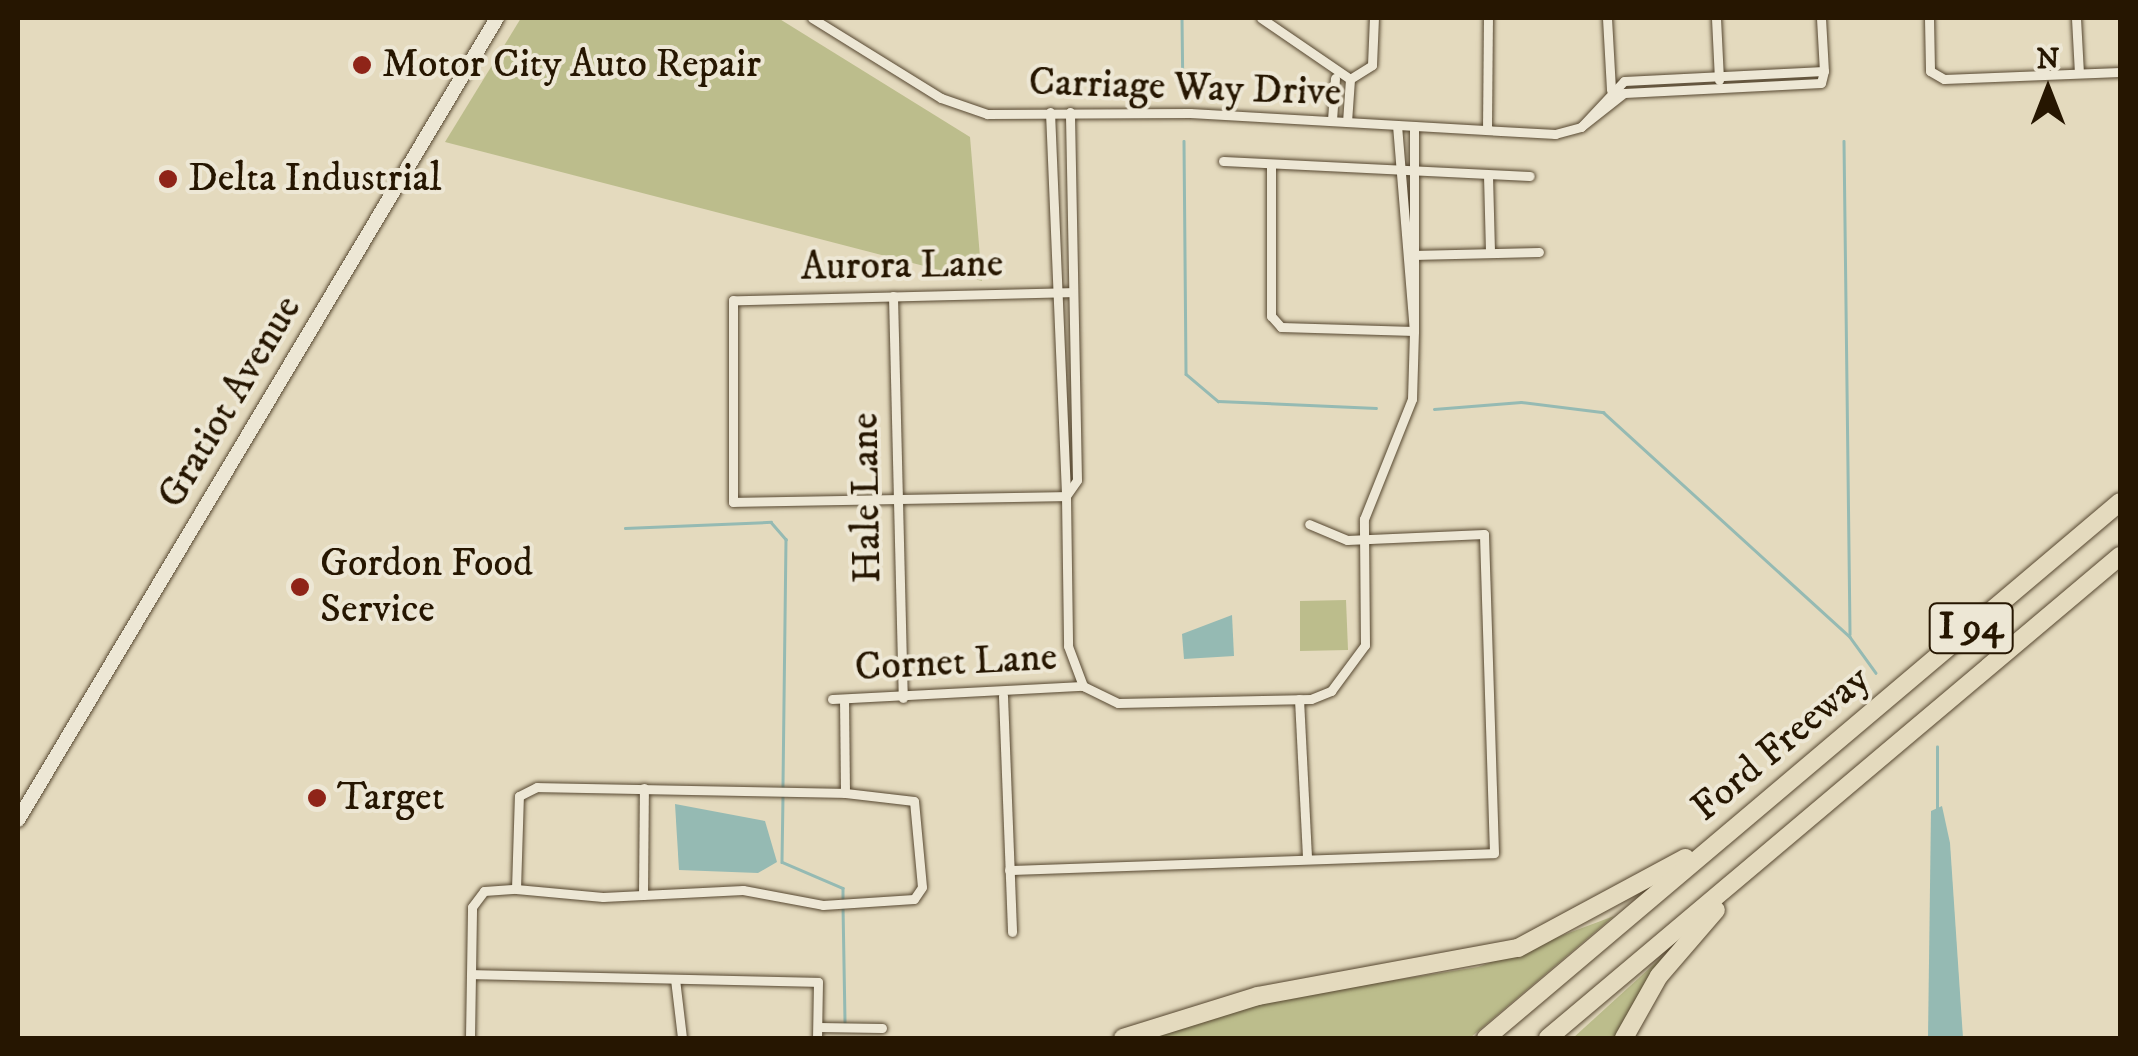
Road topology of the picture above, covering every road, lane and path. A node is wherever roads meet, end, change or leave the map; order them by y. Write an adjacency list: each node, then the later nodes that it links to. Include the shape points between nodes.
1 (498, 18): 51 (main road, Gratiot Avenue)
2 (812, 18): 17 (street, Carriage Way Drive, via 956,106)
3 (1261, 18): 13 (street)
4 (1374, 18): 14 (street, via 1372,65)
5 (1488, 18): 23 (street)
6 (1607, 18): 16 (street)
7 (1716, 18): 15 (street)
8 (1822, 18): 15 (street, via 1822,83)
9 (1929, 18): 12 (street, via 1930,71 1944,79)
10 (2076, 18): 12 (street)
11 (2120, 72): 12 (street)
12 (2079, 73)
13 (1335, 78): 14 (street); 19 (street)
14 (1350, 80): 20 (street)
15 (1719, 82): 16 (street, via 1624,81)
16 (1613, 93): 23 (street, Carriage Way Drive, via 1581,126)
17 (1050, 112): 18 (street, Carriage Way Drive); 33 (street)
18 (1070, 112): 19 (street, Carriage Way Drive); 32 (street)
19 (1332, 120): 20 (street, Carriage Way Drive)
20 (1347, 122): 21 (street, Carriage Way Drive)
21 (1397, 125): 22 (street, Carriage Way Drive); 26 (street)
22 (1414, 126): 23 (street, Carriage Way Drive); 26 (street)
23 (1487, 128)
24 (1223, 161): 25 (street)
25 (1271, 165): 26 (street); 35 (street, via 1271,316 1280,327)
26 (1407, 169): 27 (street); 31 (street)
27 (1488, 176): 28 (street); 30 (street)
28 (1530, 176)
29 (1539, 252): 30 (street)
30 (1490, 253): 31 (street)
31 (1410, 255): 35 (street)
32 (1072, 292): 33 (street, Aurora Lane); 36 (street, via 1077,480)
33 (1059, 293): 34 (street, Aurora Lane); 36 (street)
34 (892, 296): 37 (street, Hale Lane); 37 (street, Aurora Lane, via 733,300 733,502)
35 (1414, 331): 40 (street, via 1412,399)
36 (1066, 496): 37 (street); 42 (street, via 1068,646)
37 (896, 497): 44 (street, Hale Lane)
38 (2120, 502): 50 (highway, Ford Freeway / I 94)
39 (1309, 524): 40 (street)
40 (1364, 540): 47 (street, via 1365,644 1331,691); 53 (street, via 1484,534 1494,853)
41 (2120, 556): 52 (highway, Ford Freeway / I 94)
42 (1083, 686): 43 (street, Cornet Lane); 47 (street, via 1118,703)
43 (1003, 696): 44 (street, Cornet Lane); 54 (street)
44 (903, 698): 46 (street, Cornet Lane)
45 (832, 699): 46 (street, Cornet Lane)
46 (844, 699): 49 (street)
47 (1300, 700): 53 (street)
48 (644, 788): 49 (street, via 770,798); 55 (street, via 537,787 519,796); 56 (street)
49 (845, 792): 56 (street, via 914,800 922,887 914,899 824,905 743,890)
50 (1748, 816): 64 (highway, via 1544,939 1467,963 1258,996); 65 (highway, Ford Freeway / I 94)
51 (18, 820)
52 (1786, 838): 66 (highway, Ford Freeway / I 94); 67 (highway, via 1674,956)
53 (1307, 860): 54 (street)
54 (1009, 870): 57 (street)
55 (516, 889): 56 (street); 58 (street, via 476,898)
56 (643, 895)
57 (1012, 932)
58 (472, 974): 59 (street); 62 (street)
59 (675, 979): 61 (street, via 818,982); 63 (street)
60 (882, 1028): 61 (street)
61 (817, 1033)
62 (470, 1038)
63 (682, 1038)
64 (1124, 1038)
65 (1486, 1038)
66 (1548, 1038)
67 (1624, 1038)

